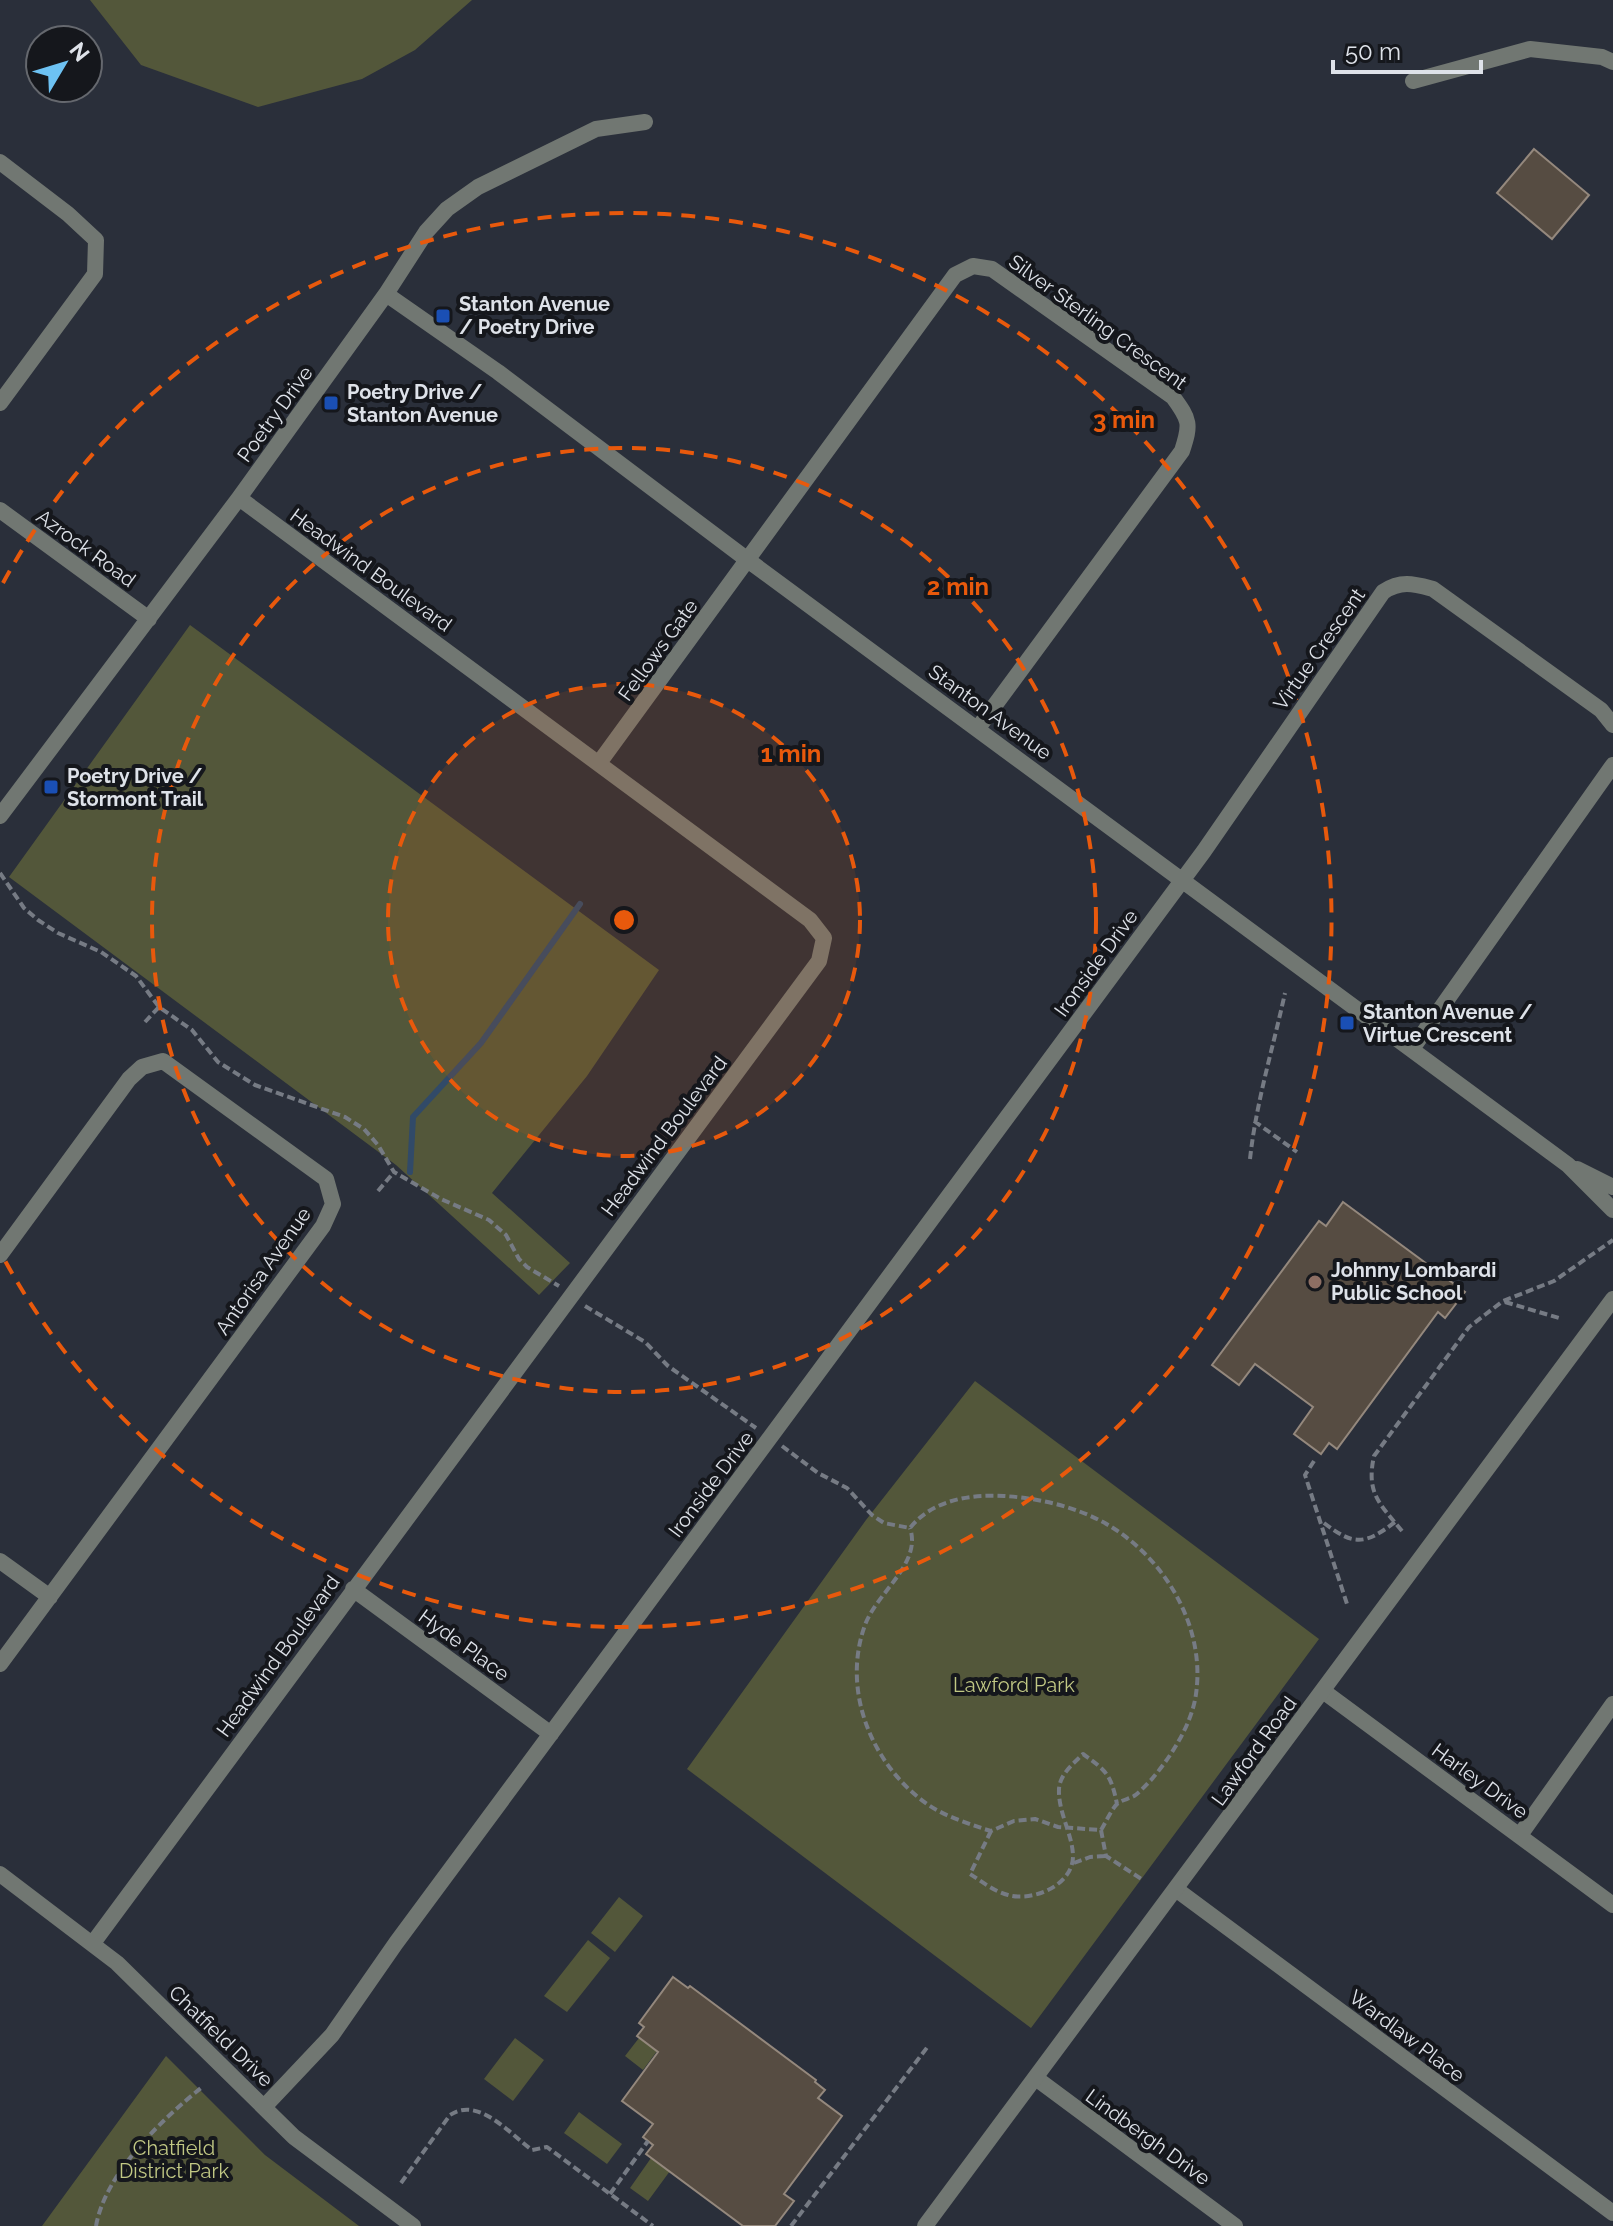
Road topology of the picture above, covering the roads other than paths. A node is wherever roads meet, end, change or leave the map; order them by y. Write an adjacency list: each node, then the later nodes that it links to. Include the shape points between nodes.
1 (1613, 62): 2 (street, via 1530,49)
2 (1413, 81)
3 (645, 122): 5 (street, Poetry Drive, via 596,129 478,187 426,232)
4 (0, 162): 6 (street, via 96,240 95,274)
5 (386, 294): 7 (street, Poetry Drive); 9 (street, Stanton Avenue)
6 (0, 403)
7 (239, 498): 10 (street, Poetry Drive); 13 (street, Headwind Boulevard)
8 (0, 510): 10 (street, Azrock Road)
9 (749, 561): 12 (street, Stanton Avenue); 12 (street, Silver Sterling Crescent, via 955,275 973,266 992,269 1173,397 1190,428 1182,451); 13 (street, Fellows Gate)
10 (149, 619): 15 (street, Poetry Drive)
11 (1613, 725): 16 (street, Virtue Crescent, via 1601,710 1433,589 1394,585 1383,592)
12 (978, 728): 16 (street, Stanton Avenue)
13 (599, 763): 24 (street, Headwind Boulevard, via 810,920 824,938 819,961)
14 (1613, 765): 17 (street)
15 (0, 816)
16 (1183, 880): 17 (street, Stanton Avenue); 29 (street, Ironside Drive)
17 (1412, 1049): 18 (street, Stanton Avenue)
18 (1568, 1165): 19 (street, Stanton Avenue); 20 (street, Stanton Avenue)
19 (1613, 1187)
20 (1613, 1210)
21 (0, 1255): 25 (street, Antorisa Avenue, via 129,1079 142,1067 163,1061 326,1179 333,1204 323,1226)
22 (1613, 1299): 27 (street, Lawford Road)
23 (0, 1561): 25 (street)
24 (353, 1589): 29 (street, Hyde Place); 34 (street, Headwind Boulevard)
25 (50, 1597): 26 (street, Antorisa Avenue)
26 (0, 1664)
27 (1323, 1691): 30 (street, Harley Drive); 32 (street, Lawford Road)
28 (1613, 1704): 30 (street)
29 (551, 1734): 36 (street, Ironside Drive, via 332,2035)
30 (1520, 1835): 33 (street, Harley Drive)
31 (0, 1874): 34 (street, Chatfield Drive)
32 (1177, 1890): 35 (street, Lawford Road); 37 (street, Wardlaw Place)
33 (1613, 1905)
34 (93, 1943): 36 (street, Chatfield Drive)
35 (1037, 2079): 39 (street, Lawford Road); 40 (street, Lindbergh Drive)
36 (264, 2107): 38 (street, Chatfield Drive, via 294,2137)
37 (1613, 2213)
38 (413, 2226)
39 (925, 2226)
40 (1235, 2226)

